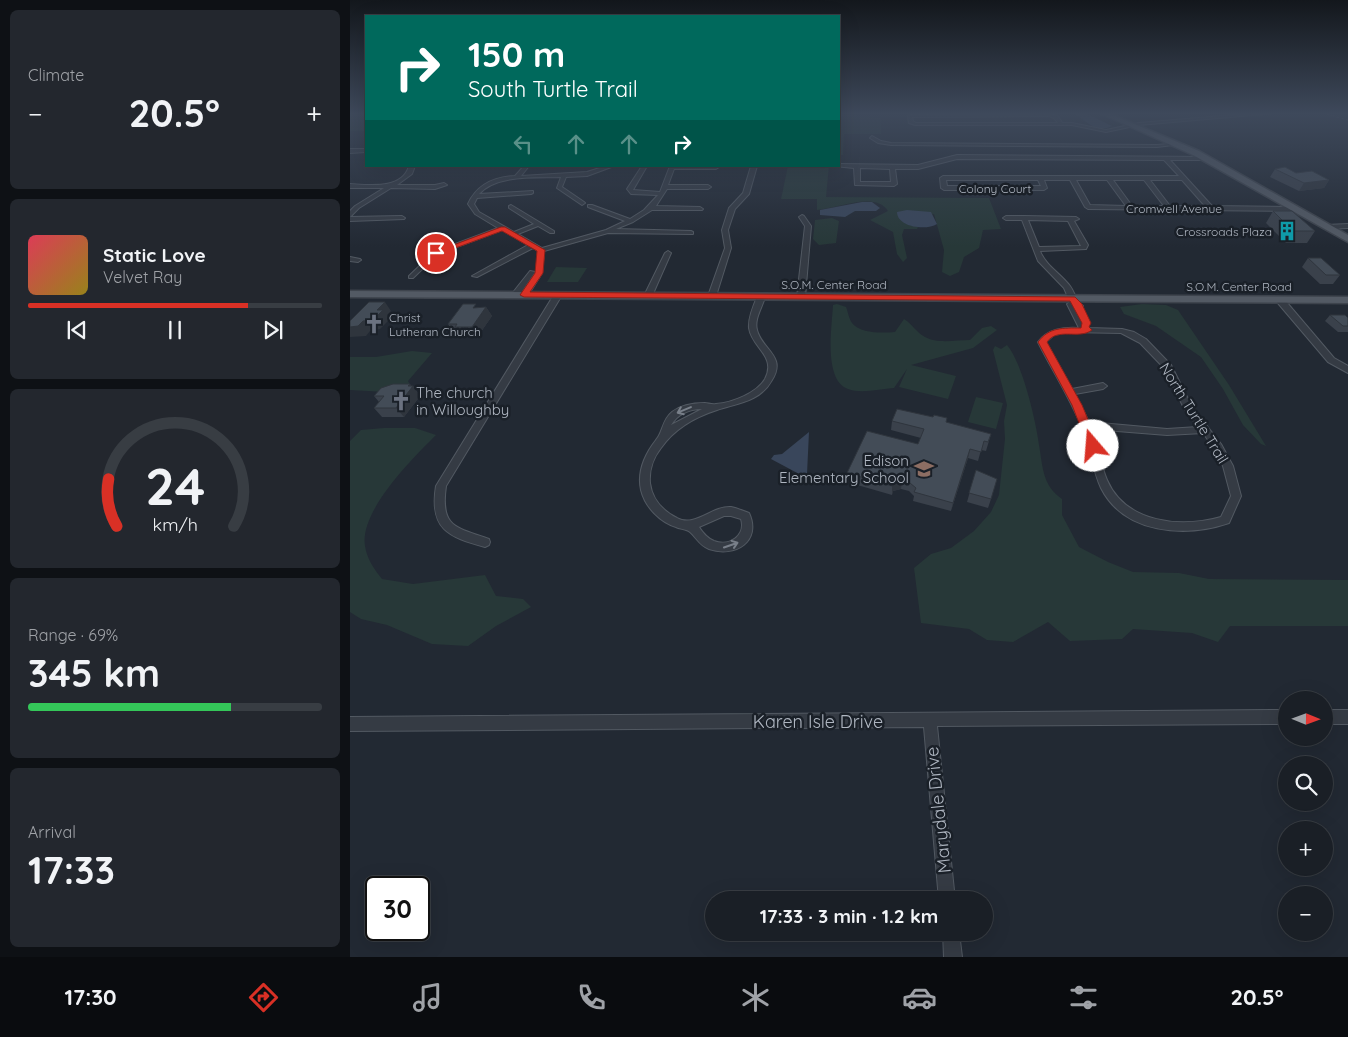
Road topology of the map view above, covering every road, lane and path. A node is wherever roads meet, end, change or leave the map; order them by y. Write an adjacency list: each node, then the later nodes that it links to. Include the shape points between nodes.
1 (955, 158): 17 (street, via 925,166)
2 (1026, 158): 4 (street)
3 (1204, 158): 5 (main road)
4 (1166, 159): 5 (street); 26 (street)
5 (1208, 160): 42 (main road)
6 (840, 166): 16 (street)
7 (412, 167): 30 (street, via 410,173)
8 (526, 167): 20 (street)
9 (534, 167): 21 (street)
10 (580, 167): 19 (street)
11 (610, 167): 19 (street)
12 (644, 167): 31 (street, via 631,192)
13 (673, 167): 14 (street); 31 (street, via 667,175)
14 (716, 167)
15 (754, 167): 71 (street, via 746,194 732,208 725,230 728,248)
16 (857, 167): 17 (street); 17 (street, via 857,184 894,184)
17 (892, 167)
18 (564, 176): 19 (street); 21 (street); 34 (street, via 559,183 560,188)
19 (575, 176)
20 (516, 178): 21 (street); 33 (street, via 491,182)
21 (525, 178)
22 (1040, 178): 22 (street, Colony Court, via 1044,188 944,188 943,178); 23 (street)
23 (1072, 178): 24 (street); 38 (street, Cromwell Avenue, via 1088,207)
24 (1109, 178): 25 (street); 38 (street)
25 (1146, 178): 26 (street); 39 (street)
26 (1184, 178): 41 (street)
27 (444, 185): 30 (street)
28 (350, 186): 30 (street)
29 (708, 187): 31 (street)
30 (388, 188): 43 (street)
31 (664, 190): 37 (street)
32 (531, 192): 33 (street)
33 (474, 196): 53 (street, via 473,210)
34 (582, 203)
35 (590, 206): 49 (street)
36 (512, 207): 50 (street)
37 (650, 208): 40 (street); 49 (street)
38 (1130, 208): 39 (street, Cromwell Avenue)
39 (1168, 208): 41 (street, Cromwell Avenue)
40 (700, 209)
41 (1211, 209): 42 (street, Cromwell Avenue)
42 (1294, 209): 52 (main road)
43 (350, 215)
44 (802, 217): 73 (street, via 808,226)
45 (402, 218): 48 (street)
46 (1006, 218): 47 (street)
47 (1024, 218): 60 (street); 60 (street, via 1073,219 1085,245 1084,248)
48 (350, 219)
49 (631, 221): 54 (street)
50 (538, 224): 55 (street); 57 (street)
51 (1348, 226): 52 (street)
52 (1326, 227): 58 (main road)
53 (503, 228): 57 (street); 66 (street, via 436,253)
54 (608, 231): 56 (street); 61 (street)
55 (552, 232)
56 (691, 232)
57 (513, 234): 59 (street)
58 (1348, 239)
59 (532, 245): 61 (street); 65 (street)
60 (1036, 249): 76 (street, via 1046,268 1067,287)
61 (541, 250): 68 (street, via 539,273)
62 (668, 253): 70 (street)
63 (350, 259): 64 (street)
64 (358, 260)
65 (475, 276)
66 (411, 277)
67 (350, 294): 68 (main road, S.O.M. Center Road)
68 (520, 295): 69 (main road, S.O.M. Center Road)
69 (558, 295): 70 (main road, S.O.M. Center Road); 84 (street, via 441,486 438,514 448,527 463,537)
70 (648, 296): 71 (main road, S.O.M. Center Road)
71 (712, 296): 72 (main road, S.O.M. Center Road)
72 (761, 297): 73 (main road, S.O.M. Center Road); 83 (street, via 753,326 756,337 772,358 770,377 753,396 715,408 665,434 647,464 646,489 653,504 665,517)
73 (801, 297): 76 (main road, S.O.M. Center Road)
74 (1280, 300): 75 (main road, S.O.M. Center Road); 76 (main road, S.O.M. Center Road); 78 (street, via 1331,360)
75 (1348, 300)
76 (1073, 301): 77 (street, via 1071,304 1080,325)
77 (1086, 328): 80 (street, North Turtle Trail, via 1057,331 1042,342); 82 (street, North Turtle Trail, via 1122,331 1143,341 1168,367 1188,408)
78 (1348, 370)
79 (1104, 386): 80 (street)
80 (1069, 392): 81 (street)
81 (1087, 425): 82 (street, via 1167,432); 82 (street, North Turtle Trail, via 1106,488 1120,506 1162,525 1187,528 1225,520 1236,496 1228,466)
82 (1205, 430)
83 (692, 526): 83 (street, one-way to 83, via 711,546 725,548 745,537 748,526 745,516 728,511)
84 (485, 542)
85 (1278, 717): 88 (street, Karen Isle Drive)
86 (1333, 717): 87 (street)
87 (1348, 717)
88 (930, 720): 89 (street, Karen Isle Drive); 90 (street, Marydale Drive)
89 (350, 724)
90 (946, 891)
91 (952, 941): 92 (street)
92 (953, 957)

